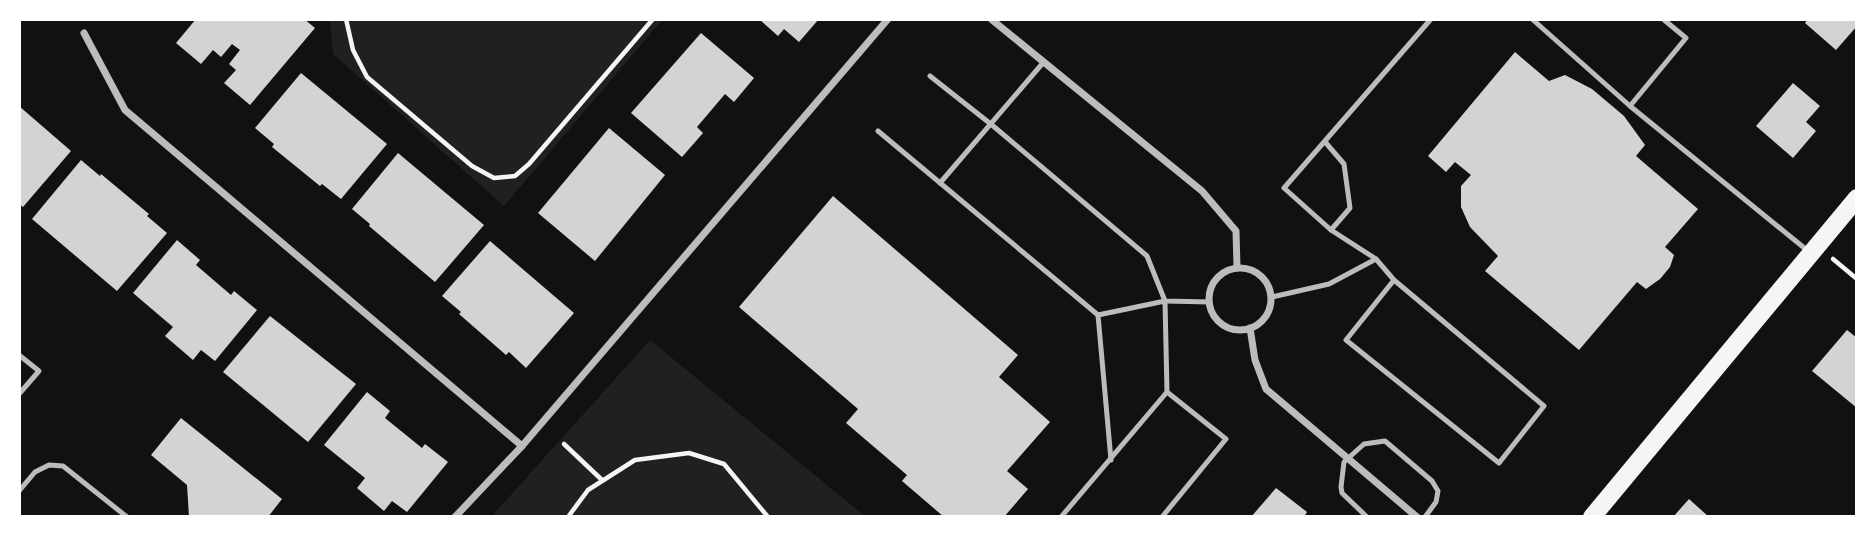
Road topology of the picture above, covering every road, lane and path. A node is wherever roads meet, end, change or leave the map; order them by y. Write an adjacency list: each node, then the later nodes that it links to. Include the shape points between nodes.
1 (346, 19): 2 (path, via 353,50 368,76 472,166 494,178 515,176 529,164)
2 (653, 19)
3 (888, 19): 32 (street)
4 (990, 19): 9 (street)
5 (1431, 19): 14 (lane)
6 (1532, 19): 11 (lane)
7 (1663, 19): 11 (lane, via 1686,38)
8 (85, 33): 32 (street, via 125,110)
9 (1042, 64): 12 (lane); 20 (street, via 1202,191 1236,231)
10 (930, 76): 12 (lane)
11 (1630, 106): 18 (lane)
12 (992, 125): 15 (lane); 24 (lane, via 1147,256)
13 (878, 131): 15 (lane)
14 (1326, 143): 17 (lane, via 1343,164 1350,208); 17 (lane, via 1284,188)
15 (940, 183): 26 (lane)
16 (1857, 198): 18 (main road)
17 (1331, 230): 19 (lane)
18 (1814, 249): 21 (path); 46 (main road)
19 (1376, 259): 22 (lane); 23 (lane, via 1329,284)
20 (1237, 267): 23 (street, via 1261,275); 25 (street, via 1218,276)
21 (1857, 279)
22 (1394, 280): 22 (lane, via 1544,406 1499,463 1346,340)
23 (1272, 297): 27 (street, via 1266,317)
24 (1165, 301): 25 (lane); 26 (lane); 29 (lane)
25 (1210, 302): 27 (street, via 1221,323)
26 (1098, 315): 34 (lane)
27 (1250, 328): 33 (street, via 1266,389)
28 (19, 355): 30 (lane, via 39,371)
29 (1167, 392): 34 (lane); 42 (lane, via 1226,439)
30 (19, 394)
31 (564, 444): 35 (path)
32 (522, 446): 38 (street)
33 (1348, 458): 43 (lane, via 1342,493); 44 (street); 45 (lane, via 1364,444 1385,441 1438,491)
34 (1111, 460): 41 (lane)
35 (602, 480): 39 (path, via 588,490); 40 (path, via 635,460 689,453 724,464)
36 (19, 491): 37 (lane, via 48,465 63,466)
37 (127, 517)
38 (455, 517)
39 (568, 517)
40 (768, 517)
41 (1061, 517)
42 (1162, 517)
43 (1367, 517)
44 (1417, 517)
45 (1425, 517)
46 (1592, 517)

